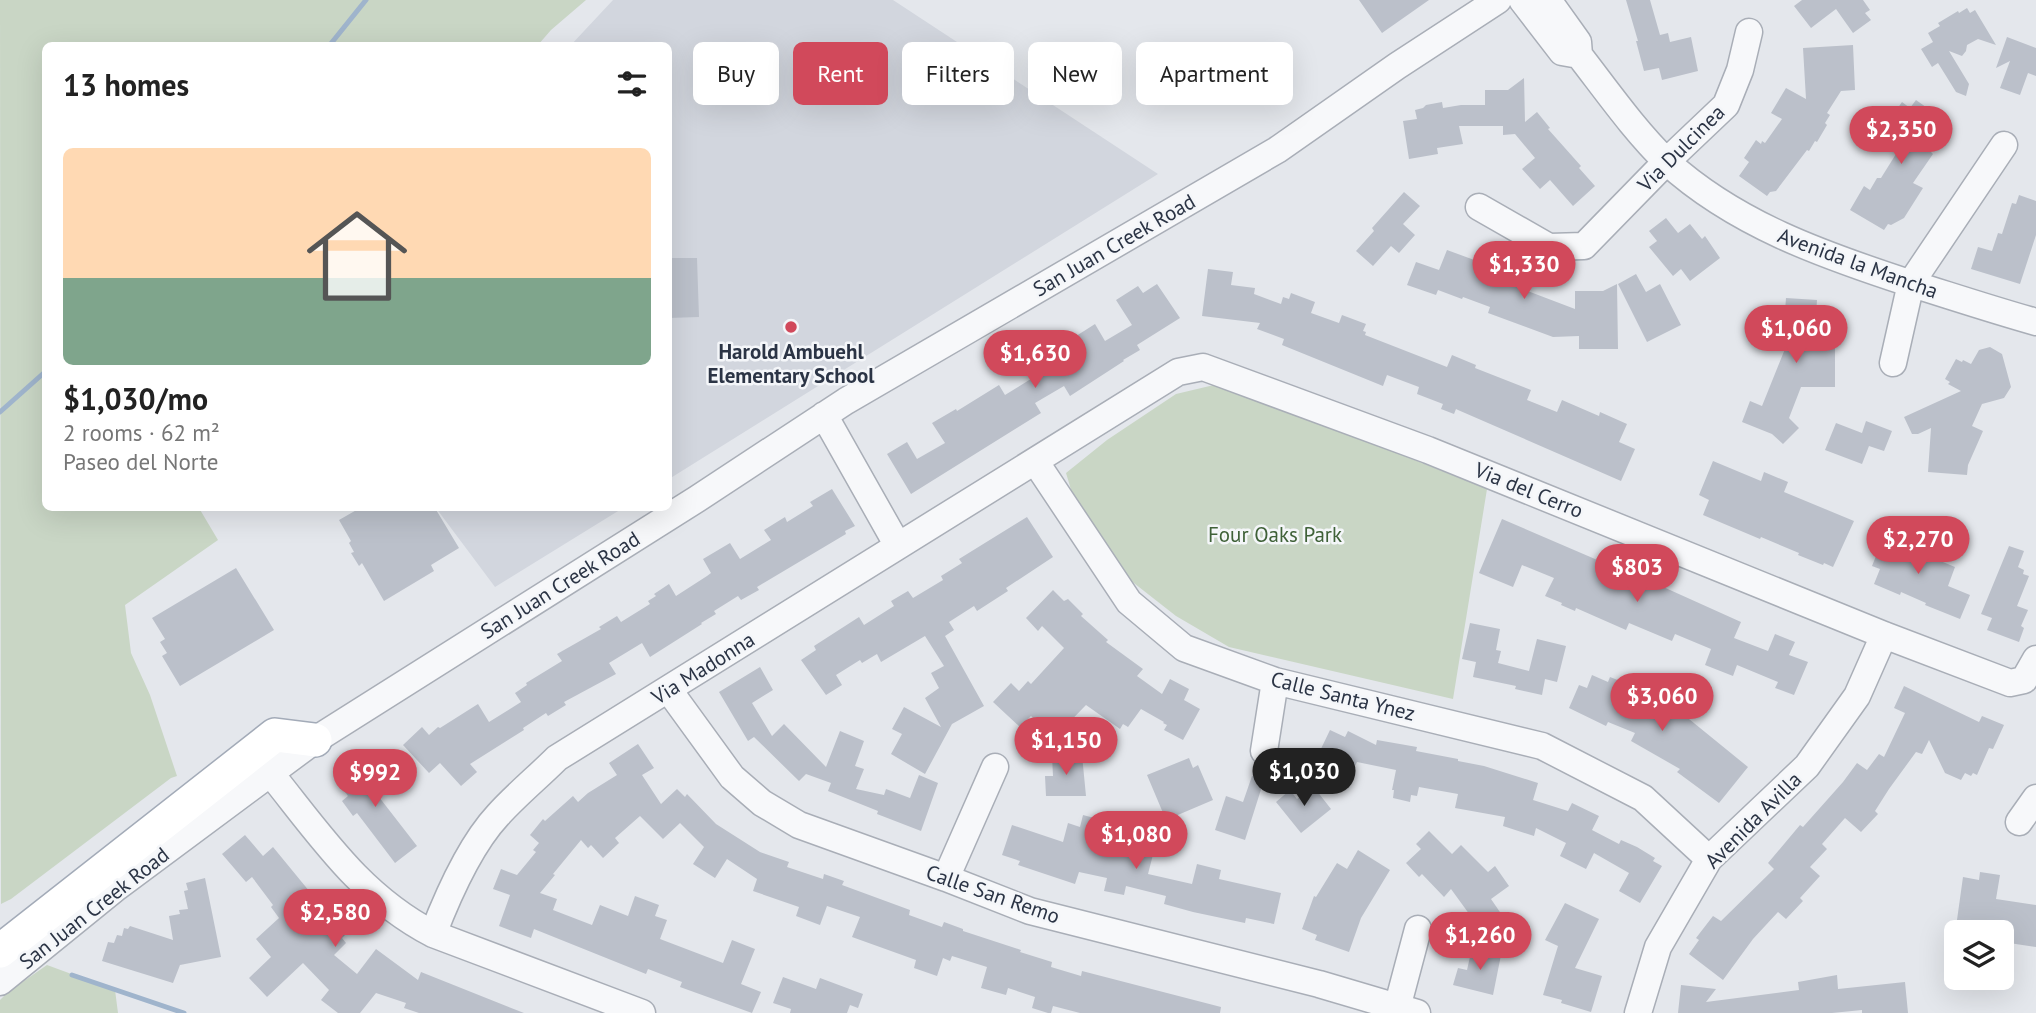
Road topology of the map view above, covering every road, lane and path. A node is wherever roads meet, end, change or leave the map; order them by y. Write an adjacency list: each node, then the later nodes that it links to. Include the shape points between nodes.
1 (1498, 0): 13 (street, San Juan Creek Road, via 1277,150)
2 (1522, 0): 5 (street, Avenida la Mancha, via 1562,52)
3 (1548, 0): 5 (street, Avenida la Mancha, via 1578,43)
4 (1749, 32): 7 (street, Via Dulcinea, via 1727,105)
5 (1579, 55): 7 (street, Avenida la Mancha)
6 (2004, 145): 9 (street)
7 (1667, 162): 8 (street, Via Dulcinea, via 1584,246 1549,247); 9 (street, Avenida la Mancha, via 1704,192 1768,230)
8 (1479, 207)
9 (1911, 284): 10 (street, Avenida la Mancha); 11 (street)
10 (2036, 322)
11 (1893, 363)
12 (1203, 367): 14 (street, Via Madonna, via 1178,372); 16 (street, Via del Cerro, via 1429,450)
13 (824, 415): 15 (street); 20 (street, San Juan Creek Road)
14 (1035, 461): 15 (street, Via Madonna); 18 (street, Calle Santa Ynez, via 1129,602 1184,648)
15 (898, 546): 19 (street, Via Madonna)
16 (1884, 635): 17 (street, Via del Cerro, via 2010,683 2025,680); 26 (street, Avenida Avilla, via 1857,696 1807,766)
17 (2036, 659)
18 (1275, 681): 21 (street); 26 (street, Calle Santa Ynez, via 1542,746 1643,798)
19 (668, 689): 27 (street, Calle San Remo, via 732,777 762,803 799,825); 29 (street, Via Madonna, via 557,758 496,816 468,857)
20 (316, 740): 23 (street, San Juan Creek Road); 30 (main road, via 275,735)
21 (1264, 751)
22 (995, 767): 27 (street)
23 (271, 774): 29 (street, via 369,890); 31 (street, San Juan Creek Road, via 117,887)
24 (2036, 798): 25 (street)
25 (2019, 822)
26 (1709, 859): 34 (street, Avenida Avilla, via 1658,947)
27 (946, 878): 32 (street, Calle San Remo, via 1030,911 1319,984)
28 (1418, 929): 32 (street)
29 (432, 934): 33 (street)
30 (0, 951)
31 (0, 982)
32 (1407, 1011)
33 (642, 1013)
34 (1638, 1013)

